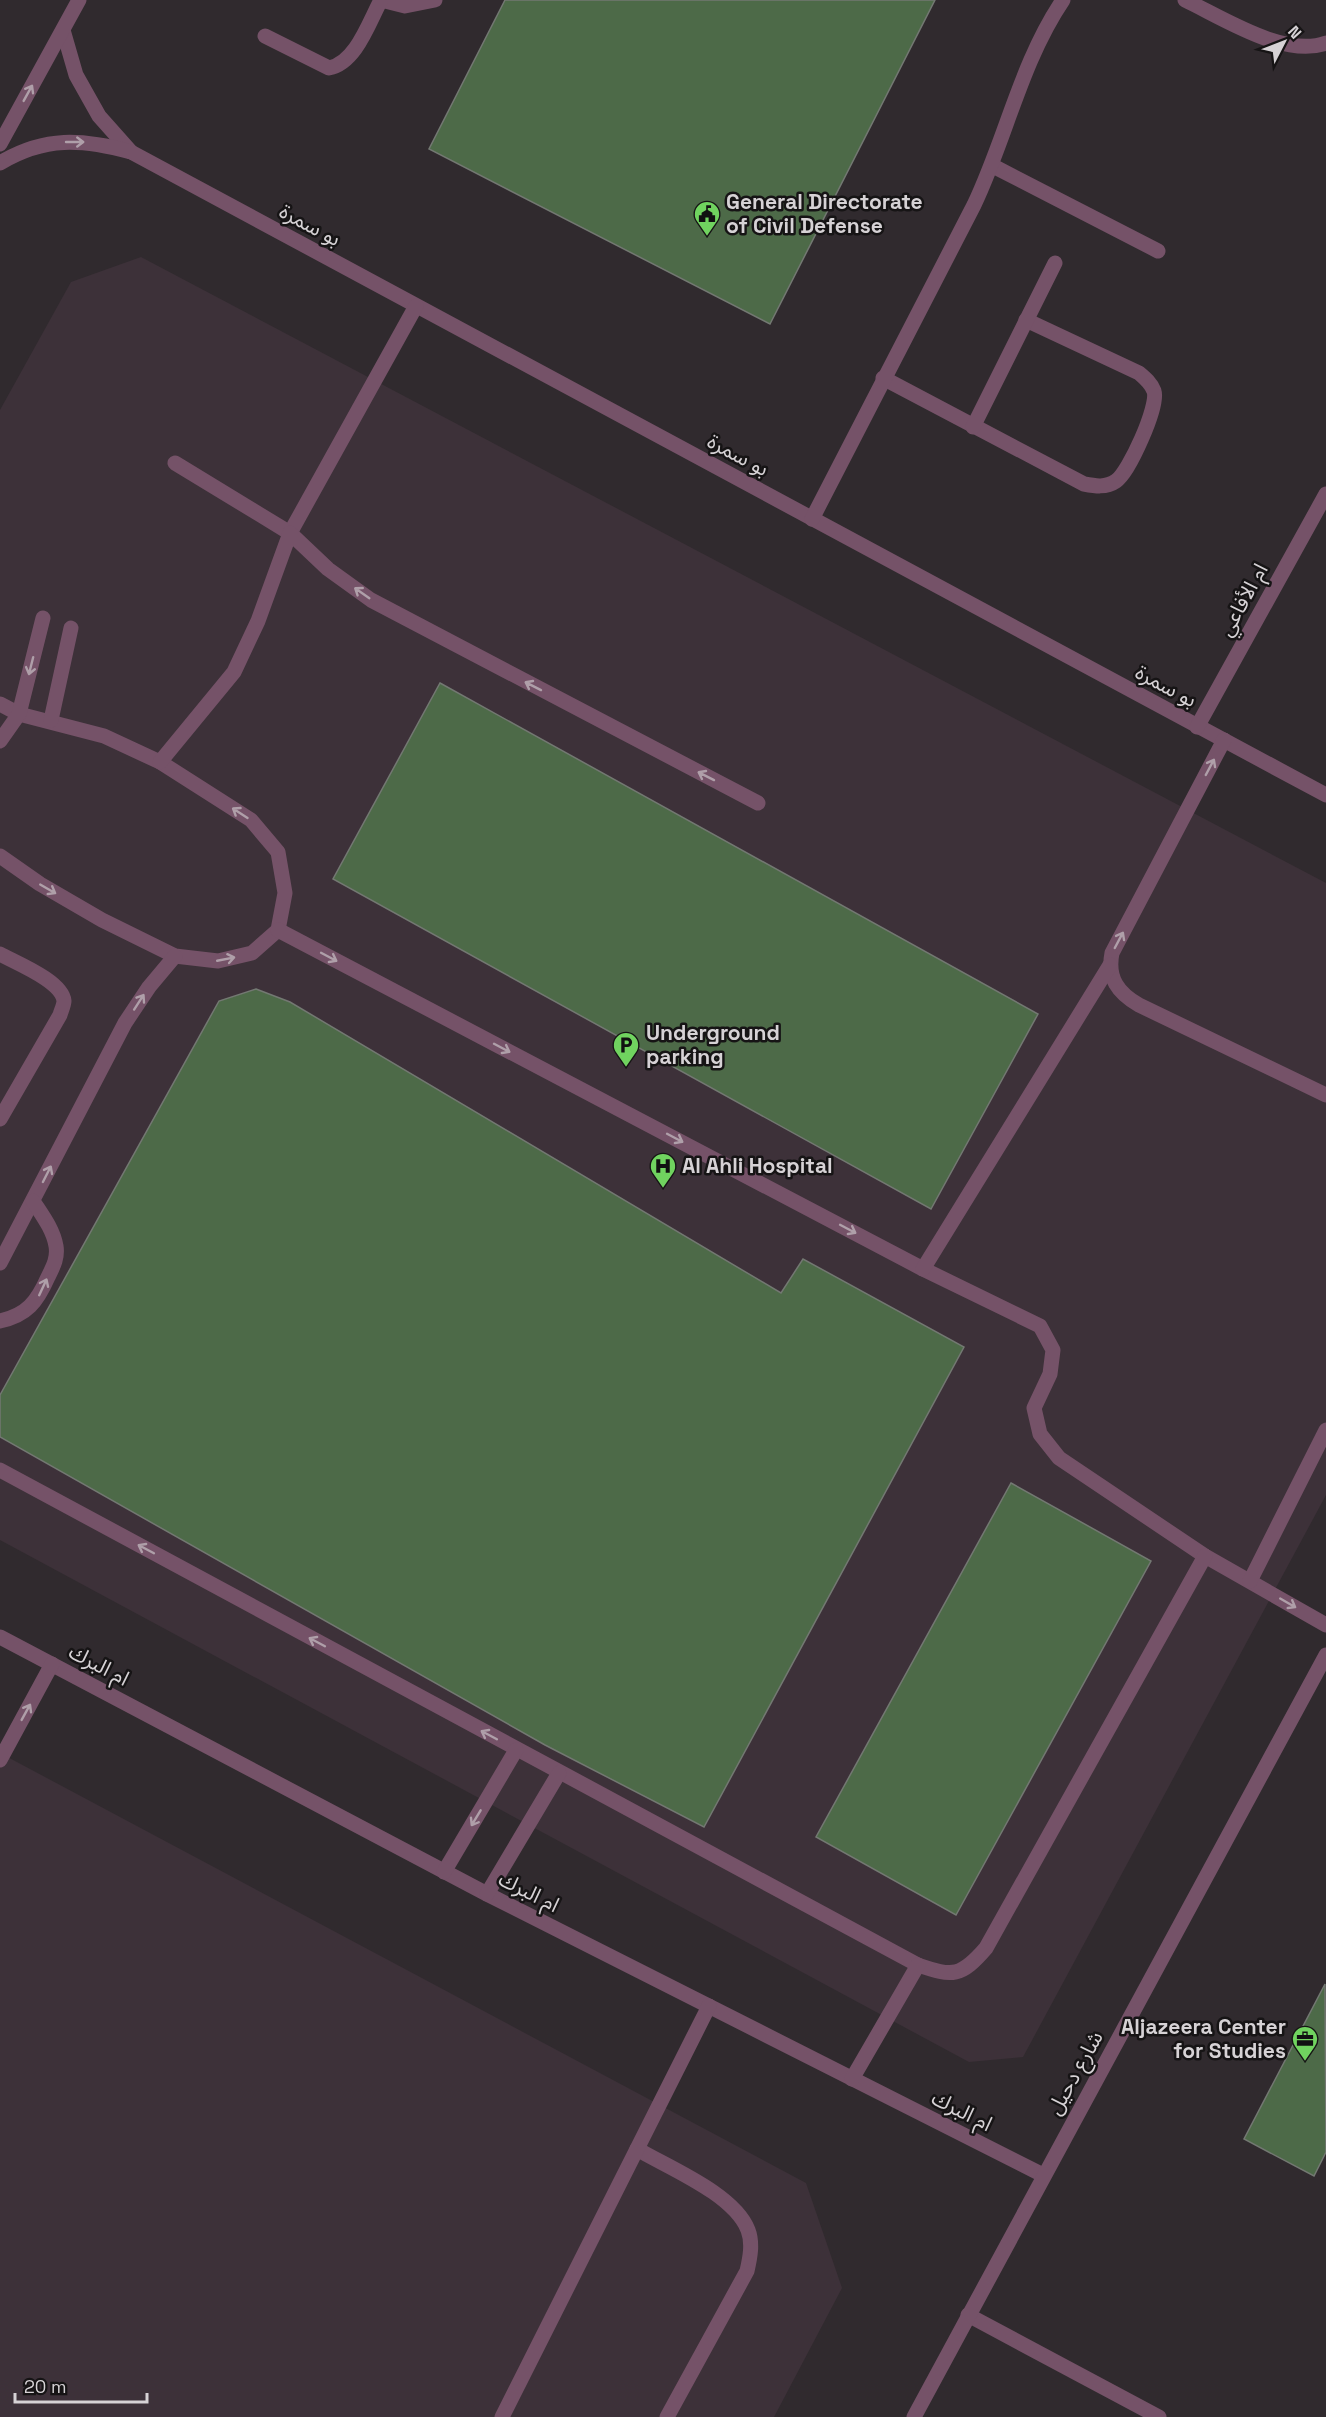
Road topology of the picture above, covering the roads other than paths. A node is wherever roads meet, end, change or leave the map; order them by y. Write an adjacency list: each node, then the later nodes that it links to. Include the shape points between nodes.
1 (79, 0): 6 (street)
2 (381, 0): 3 (street, via 405,6); 7 (street, via 350,57 340,66 329,68)
3 (435, 0)
4 (1063, 0): 12 (street, via 1027,69)
5 (1185, 0): 8 (street, via 1287,45)
6 (63, 30): 9 (street, one-way to 6); 10 (street, بو سمرة, via 76,75 99,116)
7 (265, 36)
8 (1326, 43)
9 (0, 144)
10 (131, 152): 11 (street, بو سمرة, one-way to 10, via 17,152 55,142 93,142); 15 (street, بو سمرة)
11 (0, 163)
12 (993, 166): 13 (street); 17 (street)
13 (1158, 251)
14 (1055, 263): 16 (street)
15 (416, 306): 21 (street, بو سمرة); 22 (street)
16 (1026, 320): 18 (street); 18 (street, via 1149,381 1155,405 1126,471 1115,482 1100,487 1084,484)
17 (883, 378): 18 (street); 21 (street)
18 (973, 427)
19 (175, 463): 22 (street)
20 (1326, 494): 28 (street, ام الأفاعي)
21 (812, 519): 28 (street, بو سمرة)
22 (290, 533): 31 (street, via 258,621 234,672); 33 (street, one-way to 22, via 371,600 328,569)
23 (43, 618): 26 (street, one-way to 26)
24 (71, 628): 27 (street)
25 (0, 704): 26 (street)
26 (19, 714): 27 (street); 29 (street)
27 (51, 720): 31 (street, via 104,736)
28 (1197, 727): 30 (street, بو سمرة)
29 (0, 741)
30 (1224, 741): 32 (street, بو سمرة); 38 (street, one-way to 30, via 1112,953)
31 (160, 762): 35 (street, one-way to 31, via 285,893 278,852 251,820)
32 (1326, 795)
33 (758, 803)
34 (0, 856): 37 (street, one-way to 37, via 102,920)
35 (278, 930): 37 (street, one-way to 35, via 218,961 252,953); 43 (street, one-way to 43)
36 (0, 954): 40 (street, via 49,981 59,989 64,1002)
37 (175, 956): 41 (street, one-way to 37, via 125,1023)
38 (1110, 965): 39 (street, via 1117,989 1139,1005); 43 (street)
39 (1326, 1095)
40 (0, 1119)
41 (33, 1201): 42 (street); 44 (street, one-way to 41, via 15,1318 31,1308 56,1259 53,1236)
42 (0, 1263)
43 (923, 1269): 47 (street, via 1040,1326 1053,1350 1050,1374 1034,1408 1040,1434 1059,1458)
44 (0, 1321)
45 (1326, 1430): 48 (street)
46 (0, 1470): 53 (street, one-way to 46)
47 (1205, 1556): 48 (street); 58 (street, via 986,1948 969,1967 945,1975)
48 (1250, 1581): 49 (street, one-way to 49)
49 (1326, 1625)
50 (0, 1637): 52 (street, ام البرك)
51 (1325, 1660): 62 (street, شارع دحيل)
52 (52, 1664): 54 (street, one-way to 52); 56 (street, ام البرك)
53 (516, 1750): 55 (street); 56 (street, one-way to 56)
54 (0, 1760)
55 (559, 1773): 57 (street); 58 (street)
56 (444, 1872): 57 (street, ام البرك)
57 (487, 1894): 59 (street, ام البرك)
58 (918, 1965): 60 (street)
59 (709, 2006): 60 (street, ام البرك); 61 (street)
60 (852, 2079): 62 (street, ام البرك)
61 (637, 2149): 64 (street); 65 (street, via 724,2200 739,2214 749,2232 751,2252 747,2271)
62 (1043, 2175): 63 (street, شارع دحيل)
63 (968, 2315): 66 (street, شارع دحيل); 67 (street)
64 (502, 2417)
65 (667, 2417)
66 (914, 2417)
67 (1158, 2417)

